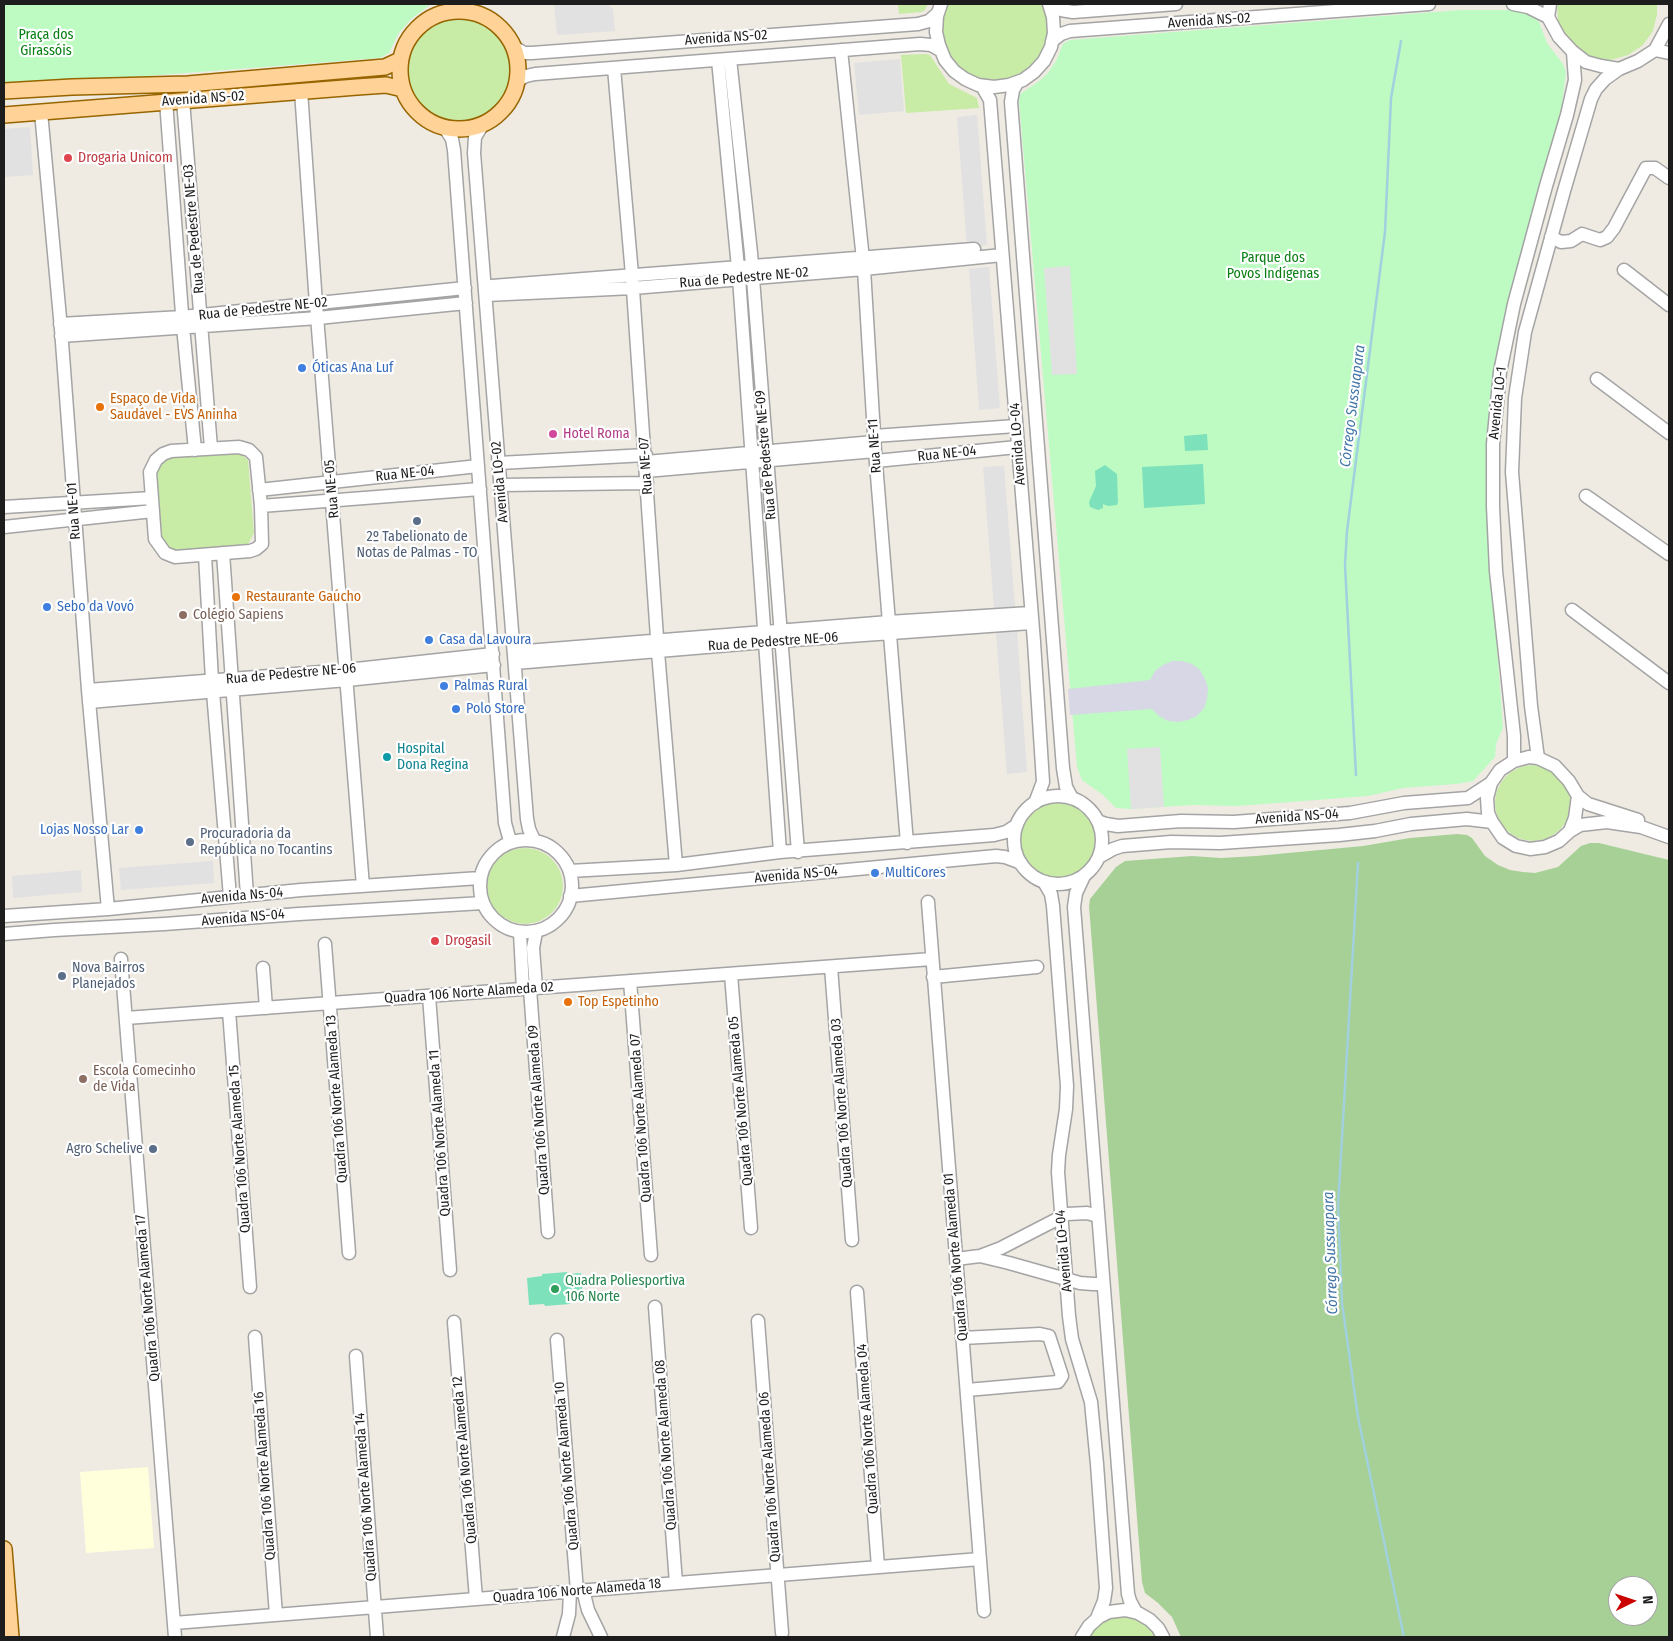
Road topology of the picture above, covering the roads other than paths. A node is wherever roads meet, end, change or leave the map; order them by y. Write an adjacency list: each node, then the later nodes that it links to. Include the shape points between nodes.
1 (1049, 4): 6 (street, Avenida NS-02, via 1073,12); 12 (street, Avenida NS-02, via 1053,22)
2 (1175, 4): 6 (street, Avenida NS-02)
3 (1429, 4): 12 (street, Avenida NS-02, via 1070,32)
4 (1513, 4): 10 (street)
5 (1550, 4): 10 (street)
6 (1146, 5)
7 (468, 8): 9 (main road); 13 (main road, via 495,24)
8 (939, 9): 13 (street, Avenida NS-02, via 929,21 918,24 552,52 526,53); 15 (street, Avenida NS-02, via 936,32)
9 (437, 10): 20 (main road, via 412,34)
10 (1548, 17): 17 (street, via 1559,37)
11 (1669, 24): 16 (street)
12 (1052, 41): 24 (street, Avenida NS-02, via 1040,66)
13 (512, 46): 23 (main road, via 518,66)
14 (841, 50): 15 (street, Avenida NS-02, via 920,44); 19 (street, Avenida NS-02); 38 (street, Rua NE-11)
15 (940, 50): 25 (street, Avenida NS-02, via 960,75)
16 (1655, 50): 18 (street); 22 (street, Avenida LO-1)
17 (1573, 52): 22 (street, via 1586,62); 93 (street, Avenida LO-1, via 1575,80 1514,304 1500,372 1494,435 1496,571)
18 (1669, 54)
19 (724, 59): 21 (street, Avenida NS-02); 40 (street, Rua de Pedestre NE-09); 41 (street, Rua de Pedestre NE-09)
20 (400, 60): 26 (main road); 28 (main road, Avenida NS-02, via 385,67 188,84)
21 (614, 68): 23 (street, Avenida NS-02, via 535,74); 42 (street, Rua NE-07)
22 (1619, 69): 36 (street, Avenida LO-1, via 1605,79 1591,99)
23 (516, 81): 33 (main road, via 505,107)
24 (1017, 83): 25 (street, Avenida NS-02, via 1000,87); 96 (street, Avenida LO-04, via 1011,102 1063,768 1066,787)
25 (982, 86): 37 (street, Avenida LO-04, via 990,100)
26 (402, 89): 27 (main road, Avenida NS-02, via 386,86); 34 (main road, via 420,115)
27 (301, 91): 29 (main road, Avenida NS-02); 46 (street, Rua NE-05)
28 (4, 92)
29 (183, 100): 30 (main road, Avenida NS-02); 49 (street, Rua de Pedestre NE-03)
30 (166, 101): 31 (main road, Avenida NS-02); 50 (street, Rua de Pedestre NE-03)
31 (41, 112): 32 (main road, Avenida NS-02); 51 (street, Rua NE-01)
32 (4, 116)
33 (483, 124): 34 (main road, via 463,129); 44 (street, Avenida LO-02, via 476,134 474,148)
34 (445, 128): 43 (street, Avenida LO-02, via 454,147)
35 (1665, 175): 36 (street, via 1654,168 1646,168 1607,237 1600,240 1582,234 1562,242)
36 (1552, 237): 92 (street, Avenida LO-1, via 1524,338 1515,398 1512,472)
37 (1002, 251): 38 (street, Rua de Pedestre NE-02); 53 (street, Avenida LO-04)
38 (863, 263): 40 (street, Rua de Pedestre NE-02); 57 (street, Rua NE-11)
39 (1624, 270): 47 (street)
40 (752, 272): 41 (street, Rua de Pedestre NE-02); 59 (street, Rua de Pedestre NE-09)
41 (738, 273): 42 (street, Rua de Pedestre NE-02); 60 (street, Rua de Pedestre NE-09)
42 (632, 282): 44 (street, Rua de Pedestre NE-02); 63 (street, Rua NE-07)
43 (464, 288): 45 (street, Avenida LO-02); 46 (street, Rua de Pedestre NE-02)
44 (485, 291): 61 (street, Avenida LO-02)
45 (466, 303): 48 (street, Rua de Pedestre NE-02); 62 (street, Avenida LO-02)
46 (316, 304): 48 (street, Rua NE-05); 49 (street, Rua de Pedestre NE-02)
47 (1669, 305)
48 (318, 318): 49 (street, Rua de Pedestre NE-02); 64 (street, Rua NE-05)
49 (201, 321): 50 (street, Rua de Pedestre NE-02); 56 (street, Rua de Pedestre NE-03)
50 (183, 322): 51 (street, Rua de Pedestre NE-02); 58 (street, Rua de Pedestre NE-03)
51 (61, 330): 70 (street, Rua NE-01)
52 (1597, 379): 54 (street)
53 (1016, 426): 55 (street, Avenida LO-04); 57 (street, Rua NE-04)
54 (1669, 433)
55 (1018, 447): 57 (street, Rua NE-04); 80 (street, Avenida LO-04)
56 (211, 448): 58 (street); 67 (street, via 249,450 256,457)
57 (875, 448): 59 (street); 81 (street, Rua NE-11)
58 (195, 450): 71 (street, via 171,451 156,460 150,472)
59 (766, 456): 60 (street); 82 (street, Rua de Pedestre NE-09)
60 (753, 457): 63 (street); 83 (street, Rua de Pedestre NE-09)
61 (499, 463): 63 (street); 65 (street, Avenida LO-02)
62 (478, 466): 64 (street, Rua NE-04); 66 (street, Avenida LO-02)
63 (646, 468): 65 (street); 84 (street, Rua NE-07)
64 (331, 482): 67 (street, Rua NE-04); 69 (street, Rua NE-05)
65 (501, 485): 85 (street, Avenida LO-02)
66 (480, 489): 69 (street, Rua NE-04); 86 (street, Avenida LO-02)
67 (259, 490): 72 (street)
68 (1586, 496): 78 (street)
69 (332, 500): 72 (street, Rua NE-04); 87 (street, Rua NE-05)
70 (74, 503): 71 (street); 73 (street); 74 (street, Rua NE-01)
71 (153, 504): 74 (street); 77 (street, via 155,539 165,553 175,557)
72 (261, 506): 76 (street, via 262,544 250,551)
73 (4, 507)
74 (74, 519): 75 (street); 91 (street, Rua NE-01)
75 (4, 526)
76 (223, 553): 77 (street); 89 (street)
77 (205, 554): 90 (street)
78 (1669, 554)
79 (1572, 610): 88 (street)
80 (1031, 618): 81 (street, Rua de Pedestre NE-06); 97 (street, Avenida LO-04, via 1043,775)
81 (889, 628): 82 (street, Rua de Pedestre NE-06); 105 (street, Rua NE-11)
82 (781, 636): 83 (street, Rua de Pedestre NE-06); 107 (street, Rua de Pedestre NE-09)
83 (765, 637): 84 (street, Rua de Pedestre NE-06); 106 (street, Rua de Pedestre NE-09)
84 (658, 646): 85 (street, Rua de Pedestre NE-06); 110 (street, Rua NE-07)
85 (514, 658): 103 (street, Avenida LO-02, via 527,819)
86 (493, 659): 87 (street, Rua de Pedestre NE-06); 104 (street, Avenida LO-02, via 505,823)
87 (347, 675): 89 (street, Rua de Pedestre NE-06); 115 (street, Rua NE-05)
88 (1669, 682)
89 (232, 684): 90 (street, Rua de Pedestre NE-06); 116 (street)
90 (213, 686): 91 (street, Rua de Pedestre NE-06); 118 (street)
91 (88, 696): 121 (street, Rua NE-01)
92 (1538, 758): 93 (street); 95 (street, via 1555,766)
93 (1514, 761): 94 (street, via 1500,770)
94 (1491, 783): 98 (street, Avenida NS-04, via 1468,798 1404,803 1350,813 1123,826); 99 (street, via 1487,798)
95 (1578, 796): 101 (street); 102 (street, via 1588,804 1645,822)
96 (1072, 798): 97 (street, via 1056,796); 98 (street, via 1089,809)
97 (1035, 803): 100 (street, Avenida NS-04, via 1025,811)
98 (1098, 821): 108 (street, via 1102,839)
99 (1492, 822): 101 (street, via 1503,838 1516,846 1530,849 1559,841); 108 (street, Avenida NS-04, via 1467,819 1339,835 1220,844 1171,842 1122,846)
100 (1017, 825): 105 (street, Avenida NS-04, via 1000,835); 109 (street, via 1014,844)
101 (1570, 831): 102 (street, via 1580,825 1607,822 1641,827)
102 (1669, 837)
103 (534, 840): 104 (street); 111 (street, via 560,854)
104 (510, 841): 113 (street, via 490,855)
105 (907, 843): 107 (street, Avenida NS-04)
106 (780, 852): 107 (street, Avenida NS-04); 110 (street, Avenida NS-04)
107 (798, 852)
108 (1099, 857): 112 (street, Avenida NS-04)
109 (1021, 863): 114 (street, Avenida NS-04, via 1030,874); 117 (street, Avenida NS-04, via 998,856)
110 (676, 865): 111 (street, Avenida NS-04)
111 (570, 871): 117 (street)
112 (1084, 876): 114 (street, via 1065,884); 142 (street, via 1076,893 1074,908)
113 (480, 878): 115 (street, Avenida Ns-04); 120 (street)
114 (1044, 882): 141 (street, Avenida LO-04, via 1053,903 1067,1086 1058,1167)
115 (363, 886): 116 (street, Avenida Ns-04)
116 (247, 896): 118 (street, Avenida Ns-04)
117 (570, 896): 123 (street, via 558,918)
118 (230, 897): 121 (street, Avenida Ns-04)
119 (928, 902): 127 (street, Quadra 106 Norte Alameda 01)
120 (483, 903): 124 (street, via 497,922); 125 (street, Avenida NS-04)
121 (108, 909): 122 (street, Avenida Ns-04)
122 (4, 916)
123 (536, 932): 124 (street); 135 (street)
124 (520, 933): 135 (street)
125 (4, 934)
126 (325, 944): 137 (street, Quadra 106 Norte Alameda 13)
127 (932, 959): 129 (street, Quadra 106 Norte Alameda 02); 133 (street, Quadra 106 Norte Alameda 01)
128 (122, 960): 140 (street, Quadra 106 Norte Alameda 17)
129 (831, 966): 132 (street, Quadra 106 Norte Alameda 02); 145 (street, Quadra 106 Norte Alameda 03)
130 (1037, 967): 133 (street)
131 (263, 968): 138 (street)
132 (730, 974): 134 (street, Quadra 106 Norte Alameda 02); 143 (street, Quadra 106 Norte Alameda 05)
133 (934, 977): 149 (street, Quadra 106 Norte Alameda 01)
134 (630, 981): 135 (street, Quadra 106 Norte Alameda 02); 147 (street, Quadra 106 Norte Alameda 07)
135 (530, 989): 136 (street, Quadra 106 Norte Alameda 02); 144 (street, Quadra 106 Norte Alameda 09)
136 (429, 996): 137 (street, Quadra 106 Norte Alameda 02); 150 (street, Quadra 106 Norte Alameda 11)
137 (326, 999): 138 (street, Quadra 106 Norte Alameda 02); 146 (street, Quadra 106 Norte Alameda 13)
138 (266, 1003): 139 (street, Quadra 106 Norte Alameda 02)
139 (229, 1011): 140 (street, Quadra 106 Norte Alameda 02); 153 (street, Quadra 106 Norte Alameda 15)
140 (126, 1018): 175 (street, Quadra 106 Norte Alameda 17)
141 (1061, 1216): 142 (street, via 1081,1212); 148 (street); 151 (street, Avenida LO-04)
142 (1098, 1216): 152 (street)
143 (751, 1228)
144 (548, 1232)
145 (852, 1240)
146 (349, 1253)
147 (651, 1255)
148 (980, 1256): 149 (street); 151 (street)
149 (956, 1259): 159 (street, Quadra 106 Norte Alameda 01)
150 (450, 1270)
151 (1066, 1280): 152 (street, via 1087,1284); 174 (street, Avenida LO-04, via 1071,1334 1088,1392 1096,1446 1106,1588)
152 (1104, 1281): 172 (street, via 1128,1594)
153 (250, 1287)
154 (857, 1292): 165 (street, Quadra 106 Norte Alameda 04)
155 (655, 1307): 167 (street, Quadra 106 Norte Alameda 08)
156 (758, 1321): 166 (street, Quadra 106 Norte Alameda 06)
157 (454, 1322): 169 (street, Quadra 106 Norte Alameda 12)
158 (254, 1337): 173 (street, Quadra 106 Norte Alameda 16)
159 (962, 1338): 162 (street, Quadra 106 Norte Alameda 01); 162 (street, via 1049,1336 1062,1376 1058,1382)
160 (557, 1340): 168 (street, Quadra 106 Norte Alameda 10)
161 (356, 1356): 170 (street, Quadra 106 Norte Alameda 14)
162 (967, 1390): 164 (street, Quadra 106 Norte Alameda 01)
163 (4, 1549): 177 (main road)
164 (980, 1559): 165 (street, Quadra 106 Norte Alameda 18); 171 (street, Quadra 106 Norte Alameda 01)
165 (878, 1567): 166 (street, Quadra 106 Norte Alameda 18)
166 (777, 1575): 167 (street, Quadra 106 Norte Alameda 18); 176 (street, Quadra 106 Norte Alameda 06)
167 (676, 1583): 168 (street, Quadra 106 Norte Alameda 18)
168 (576, 1591): 169 (street, Quadra 106 Norte Alameda 18); 180 (street); 181 (street)
169 (476, 1599): 170 (street, Quadra 106 Norte Alameda 18)
170 (375, 1607): 173 (street, Quadra 106 Norte Alameda 18); 179 (street, Quadra 106 Norte Alameda 14)
171 (984, 1611)
172 (1136, 1612): 174 (street, via 1116,1610); 183 (street, via 1153,1623)
173 (276, 1614): 175 (street, Quadra 106 Norte Alameda 18)
174 (1097, 1618): 182 (street)
175 (174, 1622): 178 (street, Quadra 106 Norte Alameda 17)
176 (782, 1633)
177 (11, 1637)
178 (175, 1637)
179 (377, 1637)
180 (564, 1637)
181 (601, 1637)
182 (1082, 1637)
183 (1163, 1637)

